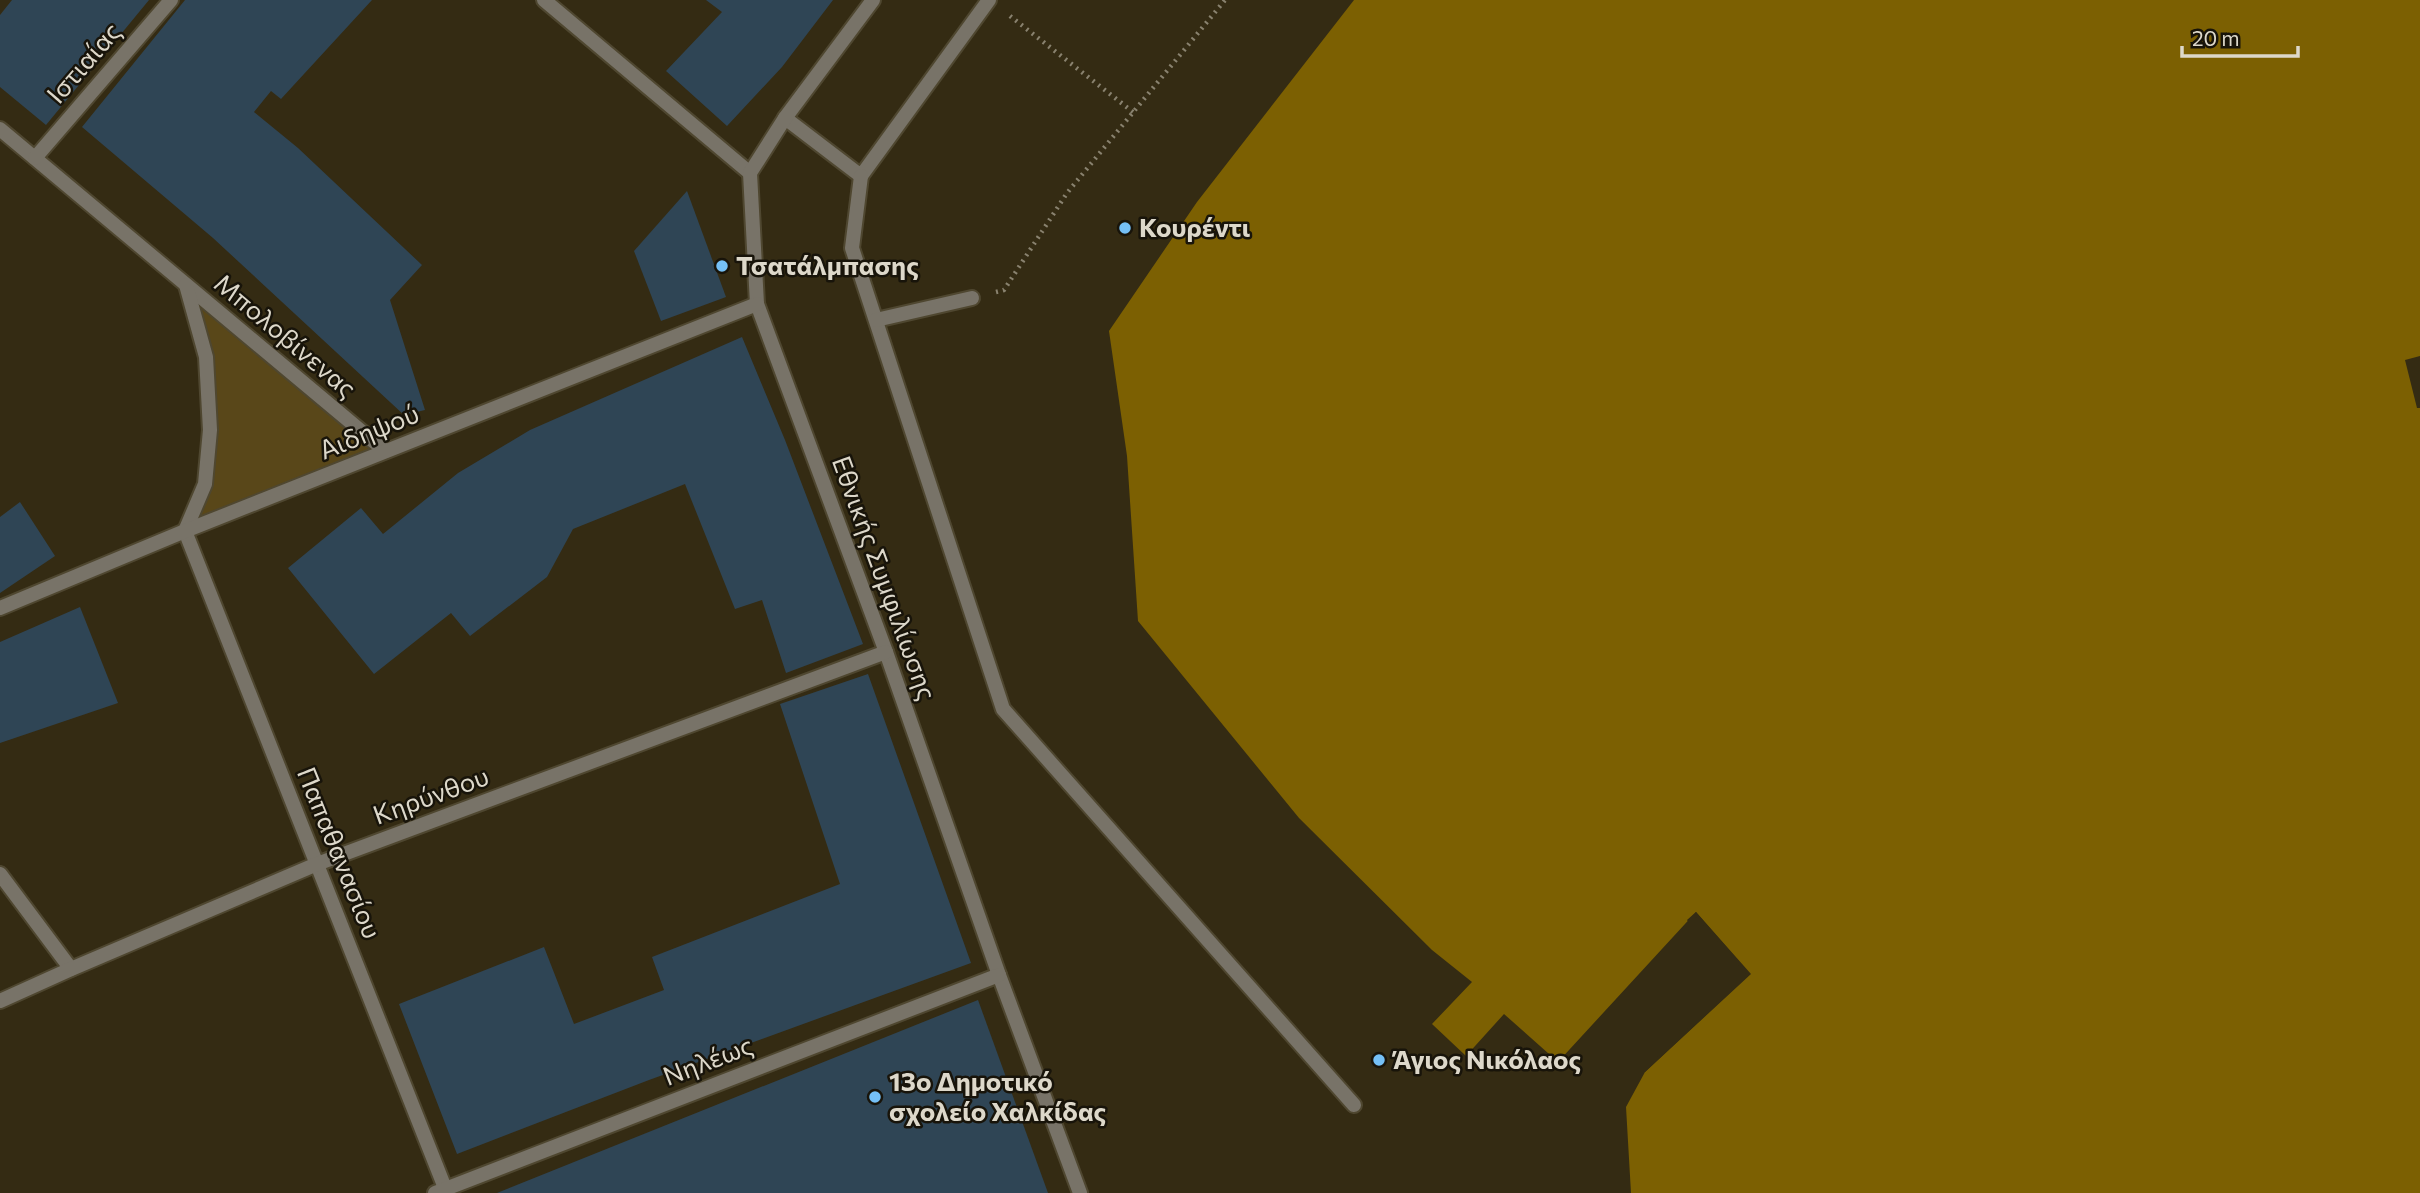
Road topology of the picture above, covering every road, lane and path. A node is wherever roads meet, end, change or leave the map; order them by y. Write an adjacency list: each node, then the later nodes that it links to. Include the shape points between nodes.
1 (170, 0): 9 (street, Ιστιαίας)
2 (544, 0): 10 (street)
3 (873, 0): 7 (street)
4 (989, 0): 6 (path); 11 (street)
5 (1225, 0): 6 (path)
6 (1133, 113): 13 (path, via 1067,193)
7 (785, 118): 10 (street); 11 (street)
8 (0, 129): 9 (street, Μπολοβίνενας)
9 (35, 158): 12 (street, Μπολοβίνενας)
10 (750, 173): 15 (street, Εθνικής Συμφιλίωσης)
11 (861, 176): 16 (street, via 852,248)
12 (186, 284): 17 (street, Μπολοβίνενας); 18 (street, Μπολοβίνενας, via 206,357 210,430 205,484)
13 (1004, 290)
14 (972, 298): 16 (street)
15 (757, 304): 17 (street, Αιδηψού); 20 (street, Εθνικής Συμφιλίωσης)
16 (876, 320): 26 (street, via 1003,709)
17 (385, 451): 18 (street, Αιδηψού)
18 (185, 531): 19 (street, Αιδηψού); 21 (street, Παπαθανασίου)
19 (0, 608)
20 (886, 652): 21 (street, Κηρύνθου); 24 (street, Εθνικής Συμφιλίωσης)
21 (317, 864): 23 (street, Κηρύνθου); 27 (street, Παπαθανασίου)
22 (0, 874): 23 (street)
23 (71, 969): 25 (street, Κηρύνθου)
24 (999, 975): 27 (street, Νηλέως); 28 (street, Εθνικής Συμφιλίωσης)
25 (0, 1001)
26 (1354, 1105)
27 (443, 1192)
28 (1080, 1193)

